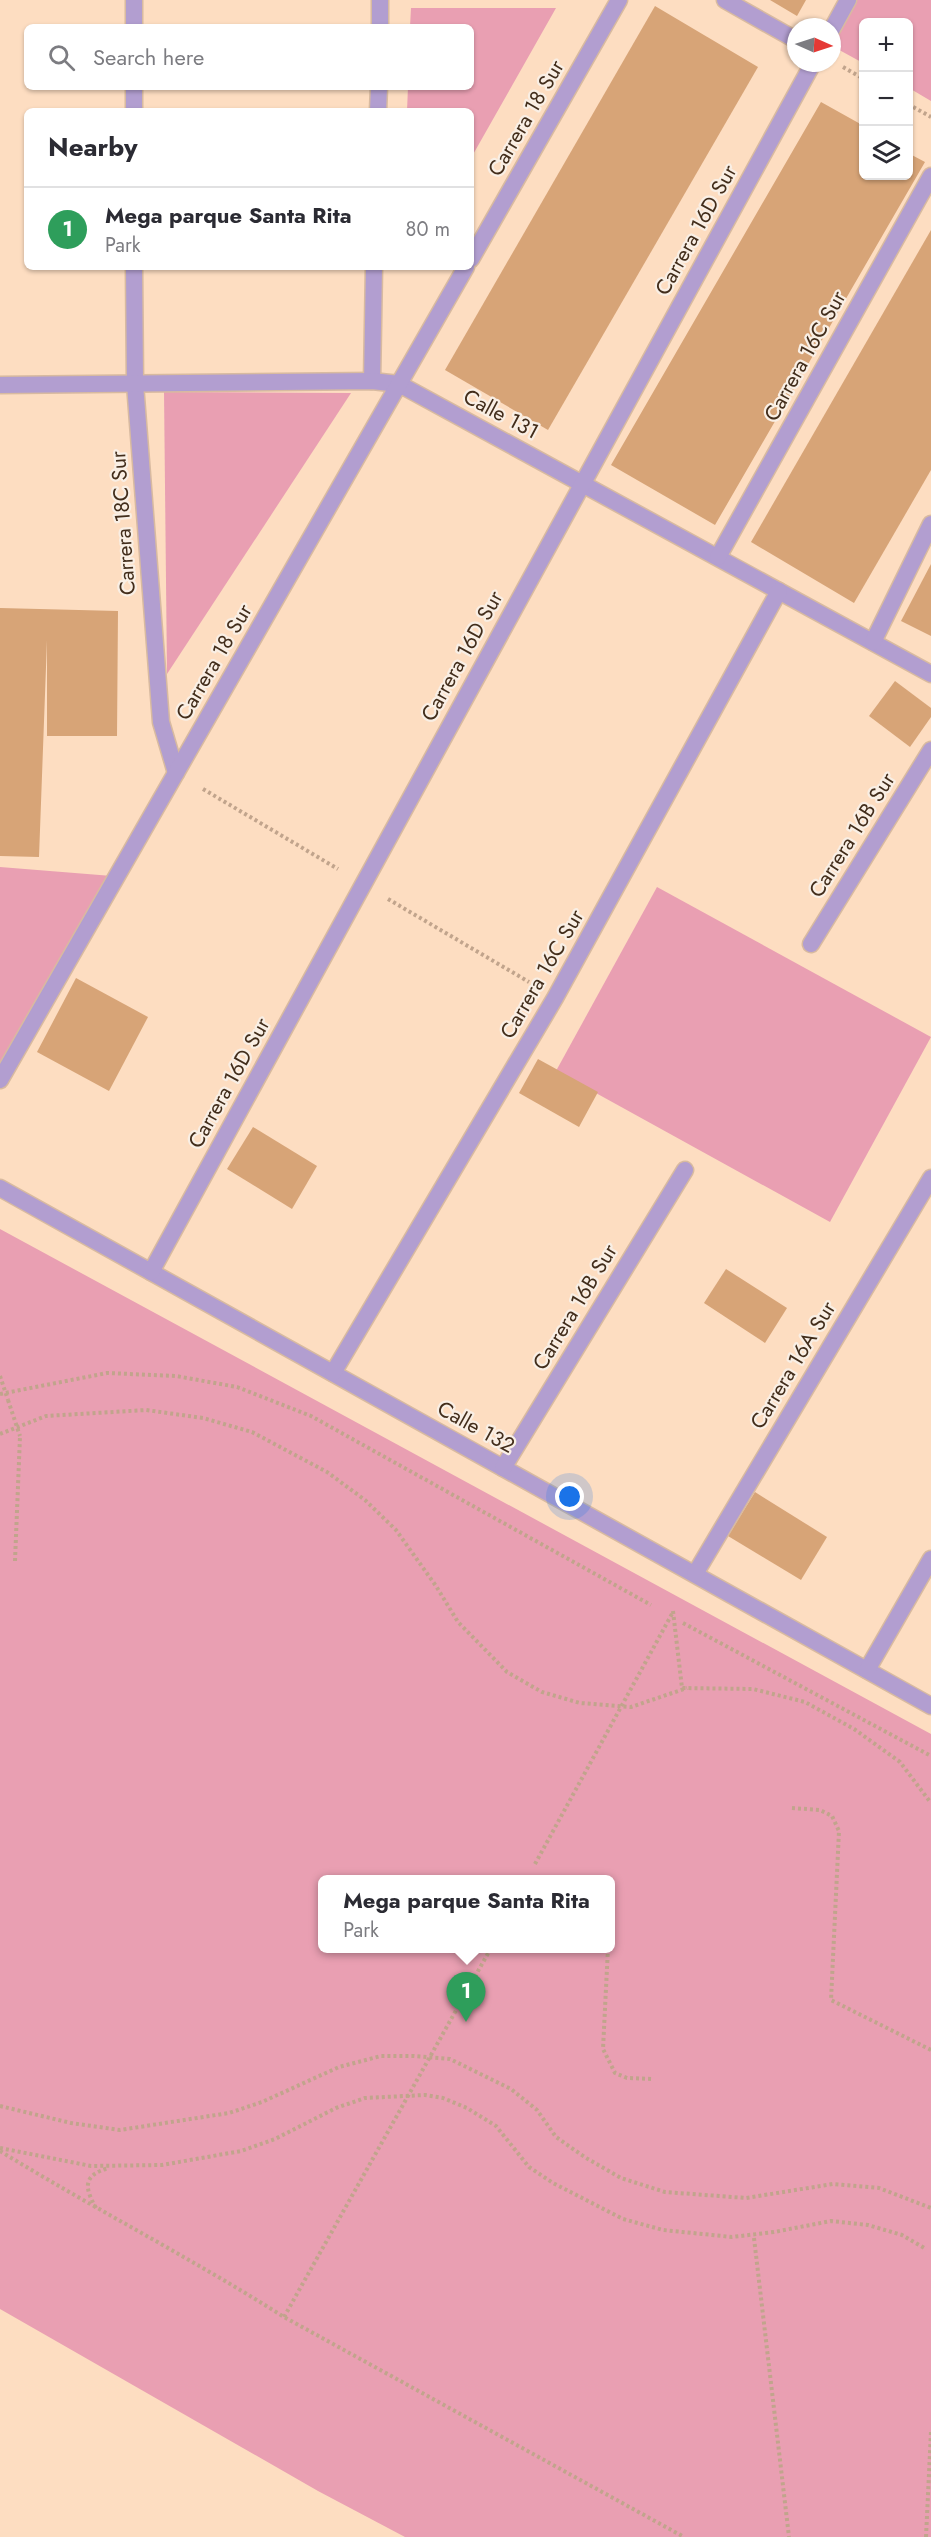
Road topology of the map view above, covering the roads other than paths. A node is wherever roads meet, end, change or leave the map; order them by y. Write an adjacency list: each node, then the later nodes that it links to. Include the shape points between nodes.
1 (134, 0): 7 (street)
2 (380, 0): 8 (street)
3 (620, 0): 16 (street, Carrera 18 Sur)
4 (725, 0): 9 (street)
5 (848, 0): 6 (street)
6 (838, 18)
7 (134, 24)
8 (380, 24)
9 (787, 35)
10 (808, 72): 24 (street, Carrera 16D Sur)
11 (134, 90): 13 (street)
12 (379, 90): 14 (street)
13 (134, 108)
14 (378, 108)
15 (931, 176): 26 (street, Carrera 16C Sur)
16 (474, 254)
17 (134, 270): 21 (street, Carrera 18C Sur)
18 (374, 270): 20 (street)
19 (464, 270): 22 (street, Carrera 18 Sur)
20 (372, 381): 21 (street, Calle 131); 22 (street, Calle 131)
21 (135, 384): 23 (street, Calle 131); 31 (street, Carrera 18C Sur, via 161,722)
22 (399, 384): 24 (street, Calle 131); 31 (street, Carrera 18 Sur)
23 (0, 385)
24 (583, 484): 26 (street, Calle 131); 37 (street, Carrera 16D Sur)
25 (931, 524): 28 (street)
26 (717, 557): 27 (street, Calle 131)
27 (779, 591): 28 (street, Calle 131); 38 (street, Carrera 16C Sur, via 555,998)
28 (873, 642): 29 (street, Calle 131)
29 (931, 674)
30 (931, 750): 32 (street, Carrera 16B Sur)
31 (176, 773): 33 (street, Carrera 18 Sur)
32 (811, 944)
33 (0, 1080)
34 (685, 1170): 39 (street, Carrera 16B Sur)
35 (931, 1178): 41 (street, Carrera 16A Sur)
36 (0, 1188): 37 (street, Calle 132)
37 (151, 1272): 38 (street, Calle 132)
38 (333, 1373): 39 (street, Calle 132)
39 (503, 1468): 41 (street, Calle 132)
40 (931, 1559): 42 (street)
41 (694, 1574): 42 (street, Calle 132)
42 (867, 1670): 43 (street, Calle 132)
43 (931, 1706)

